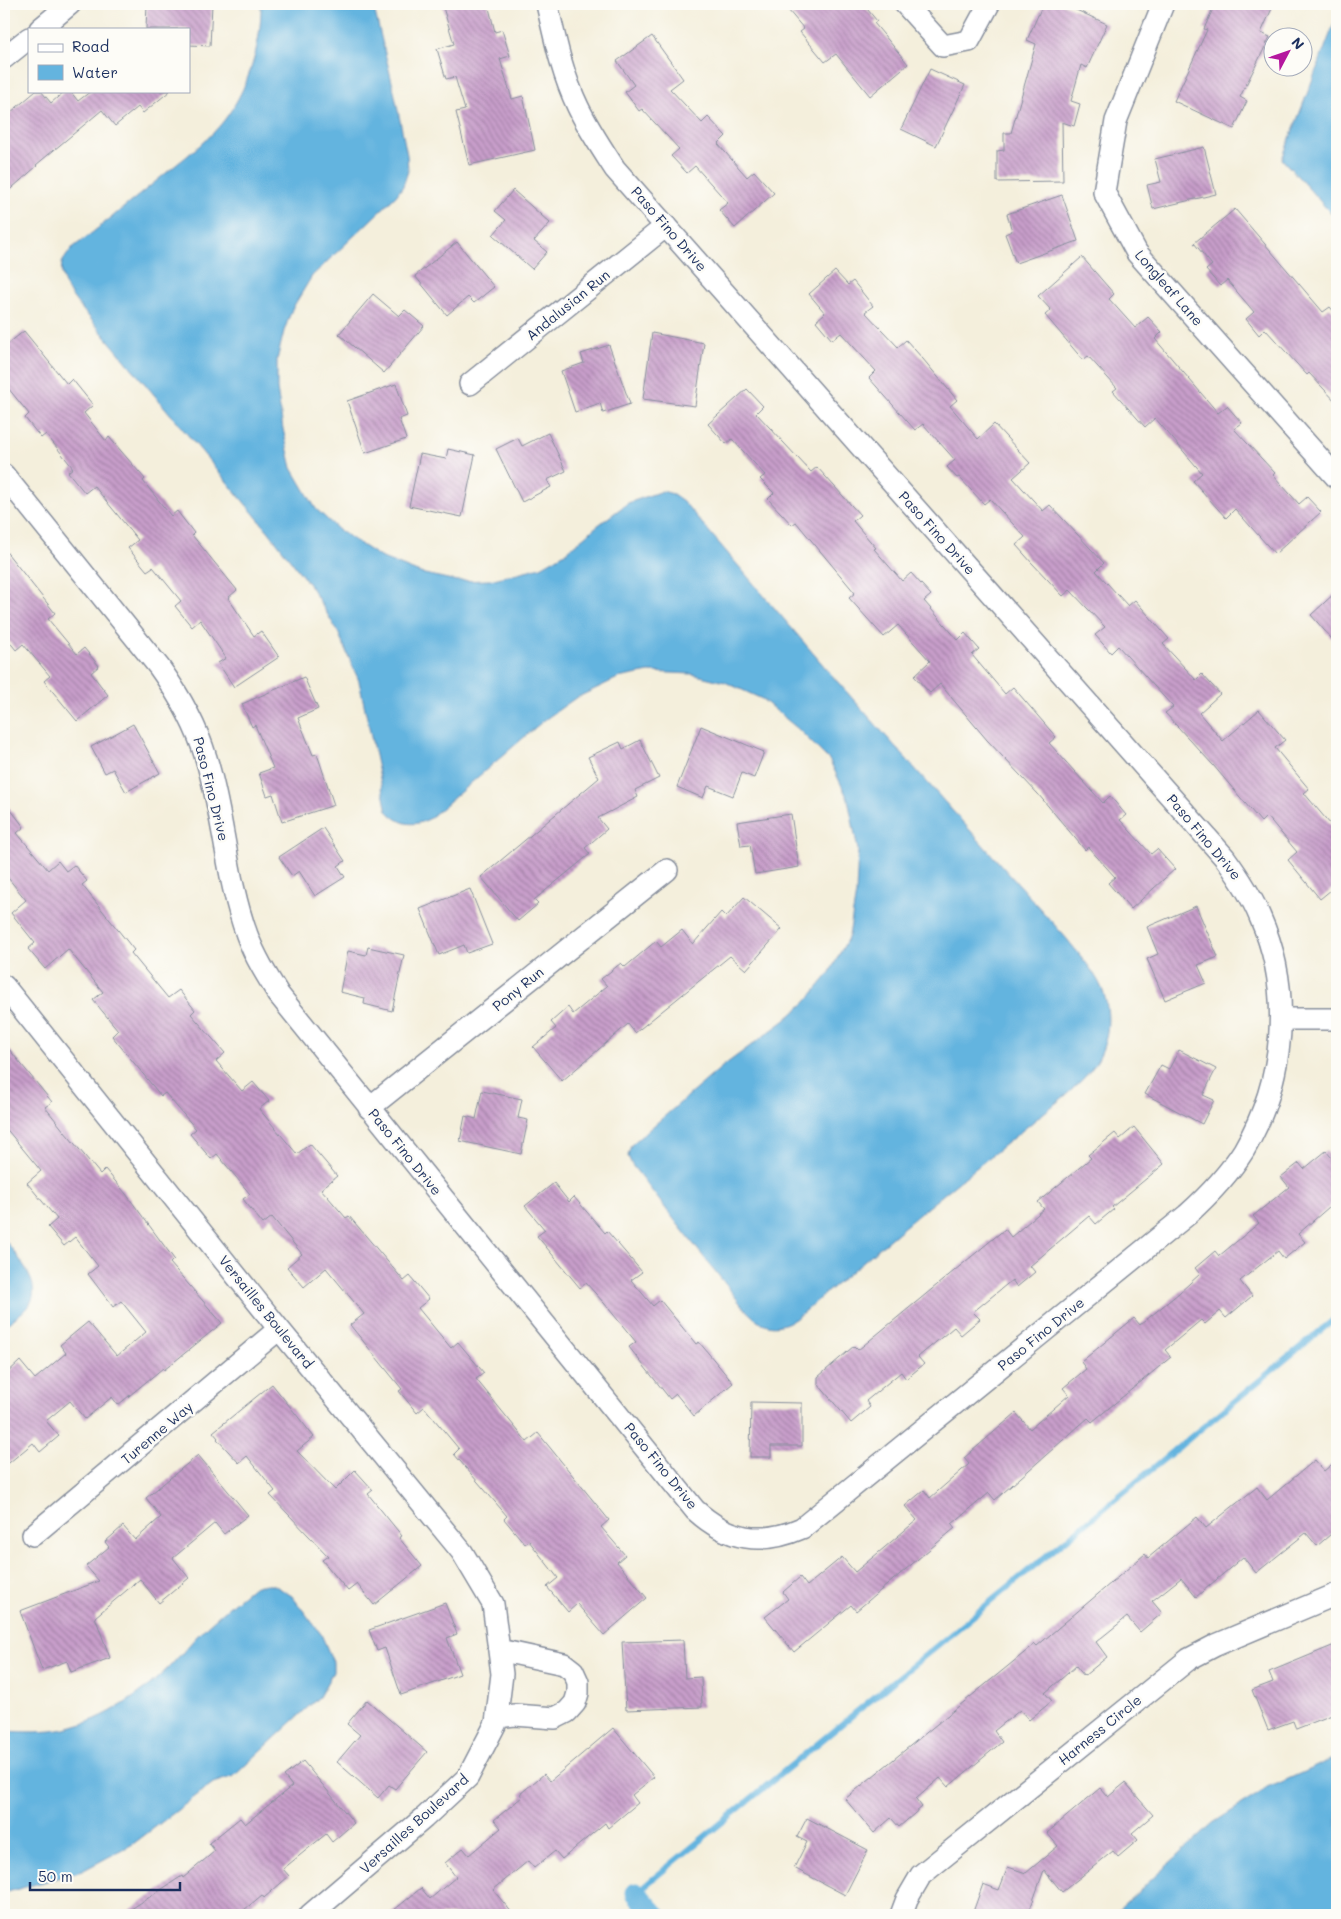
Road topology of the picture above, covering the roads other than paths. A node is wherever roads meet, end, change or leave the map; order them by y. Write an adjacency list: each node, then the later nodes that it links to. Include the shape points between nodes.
1 (70, 4): 6 (street)
2 (547, 4): 9 (street, Paso Fino Drive, via 566,80 578,107 616,169)
3 (905, 4): 4 (street, via 943,46 969,41)
4 (990, 4)
5 (1161, 4): 12 (street, Longleaf Lane, via 1116,120 1104,192 1137,253)
6 (41, 28)
7 (28, 39): 8 (street)
8 (4, 58)
9 (666, 226): 10 (street, Andalusian Run); 15 (street, Paso Fino Drive, via 1225,858 1261,917 1272,950)
10 (470, 384)
11 (4, 475): 17 (street, Paso Fino Drive, via 179,695 207,758 238,901 247,934 261,966 279,995)
12 (1337, 478)
13 (667, 870): 17 (street, Pony Run)
14 (4, 986): 18 (street, Versailles Boulevard)
15 (1280, 1019): 16 (street); 17 (street, Paso Fino Drive, via 1271,1087 1259,1119 1238,1157 1200,1204 814,1519 802,1528 773,1537 750,1538 728,1533 696,1510)
16 (1337, 1019)
17 (369, 1108)
18 (279, 1329): 19 (street, Turenne Way); 21 (street, Versailles Boulevard, via 462,1552 493,1604)
19 (33, 1535)
20 (1337, 1594): 24 (street, Harness Circle, via 1189,1659 921,1875)
21 (499, 1650): 22 (street, Versailles Boulevard, via 502,1674); 22 (street, via 564,1664 573,1671 578,1693 567,1712 555,1718)
22 (497, 1716): 23 (street, Versailles Boulevard, via 468,1777)
23 (310, 1915)
24 (901, 1915)

